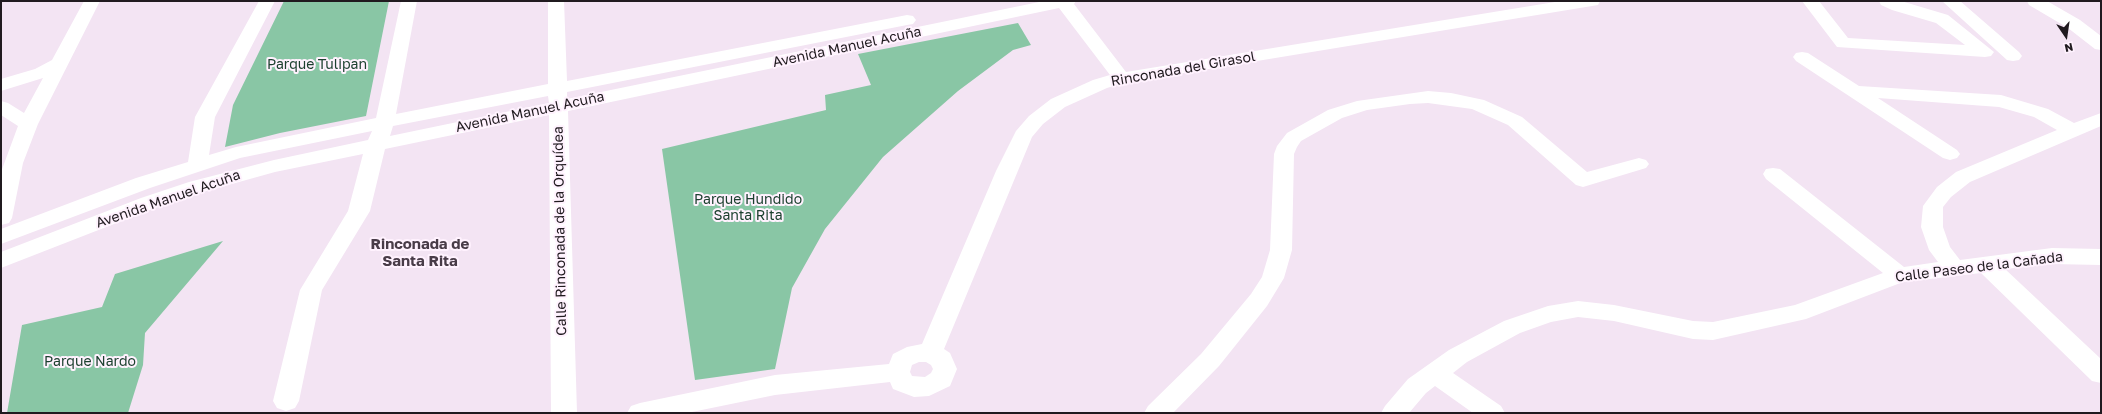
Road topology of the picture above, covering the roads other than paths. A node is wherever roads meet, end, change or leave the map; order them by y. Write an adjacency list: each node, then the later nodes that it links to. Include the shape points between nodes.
1 (92, 1): 15 (street)
2 (267, 1): 29 (street, via 205,118)
3 (409, 1): 24 (street)
4 (556, 1): 20 (street, Calle Rinconada de la Orquídea)
5 (1000, 1): 20 (street, Avenida Manuel Acuña)
6 (1065, 1): 16 (street); 20 (street, Avenida Manuel Acuña)
7 (1592, 1): 16 (street, Rinconada del Girasol)
8 (1810, 1): 9 (street, via 1843,44 1985,52 1942,19)
9 (1887, 1)
10 (1950, 1): 13 (street)
11 (2036, 1): 12 (street, via 2074,24)
12 (2101, 45)
13 (2013, 56)
14 (1802, 57): 18 (street)
15 (60, 63): 17 (street, via 41,73); 25 (street)
16 (1121, 78): 39 (street, Rinconada del Girasol, via 1100,84 1058,103 1036,120 1023,135)
17 (1, 85)
18 (1853, 91): 19 (street); 22 (street)
19 (1923, 97): 22 (street); 26 (street, via 2001,101 2041,113)
20 (558, 98): 24 (street, Avenida Manuel Acuña); 27 (street, Avenida Manuel Acuña); 44 (street, Calle Rinconada de la Orquídea)
21 (1, 107): 25 (street)
22 (1888, 115): 28 (street)
23 (2101, 119): 26 (street)
24 (385, 122): 27 (street); 29 (street, Avenida Manuel Acuña, via 273,145)
25 (28, 124): 32 (street, via 13,163)
26 (2073, 131): 37 (street, via 1963,177 1944,192 1933,206 1932,227 1940,250)
27 (376, 144): 35 (street, Avenida Manuel Acuña, via 274,166 196,187); 43 (street, via 359,211 311,290)
28 (1950, 154)
29 (198, 164): 33 (street, Avenida Manuel Acuña, via 143,182)
30 (1638, 164): 46 (street, via 1583,180 1516,121 1477,104 1450,99 1410,98 1364,105 1335,114 1294,137 1287,146 1284,154 1282,250 1273,278 1259,300 1210,360)
31 (1773, 174): 38 (street)
32 (1, 218)
33 (1, 237)
34 (2101, 257): 36 (street, Calle Paseo de la Cañada, via 2052,256)
35 (1, 260)
36 (1986, 264): 37 (street, Calle Paseo de la Cañada); 42 (street)
37 (1955, 268): 38 (street, Calle Paseo de la Cañada)
38 (1900, 275): 41 (street, Calle Paseo de la Cañada, via 1798,313 1713,331 1693,330 1614,313 1578,309 1548,314 1512,326 1458,356)
39 (930, 353): 40 (street, via 915,353 902,360); 40 (street, via 941,359 945,369 941,379 935,383 914,387 902,382)
40 (898, 372): 45 (street, via 775,385)
41 (1435, 373): 47 (street, Calle Paseo de la Cañada, via 1417,386); 48 (street)
42 (2101, 374)
43 (286, 401)
44 (564, 413)
45 (640, 413)
46 (1157, 413)
47 (1394, 413)
48 (1492, 413)

